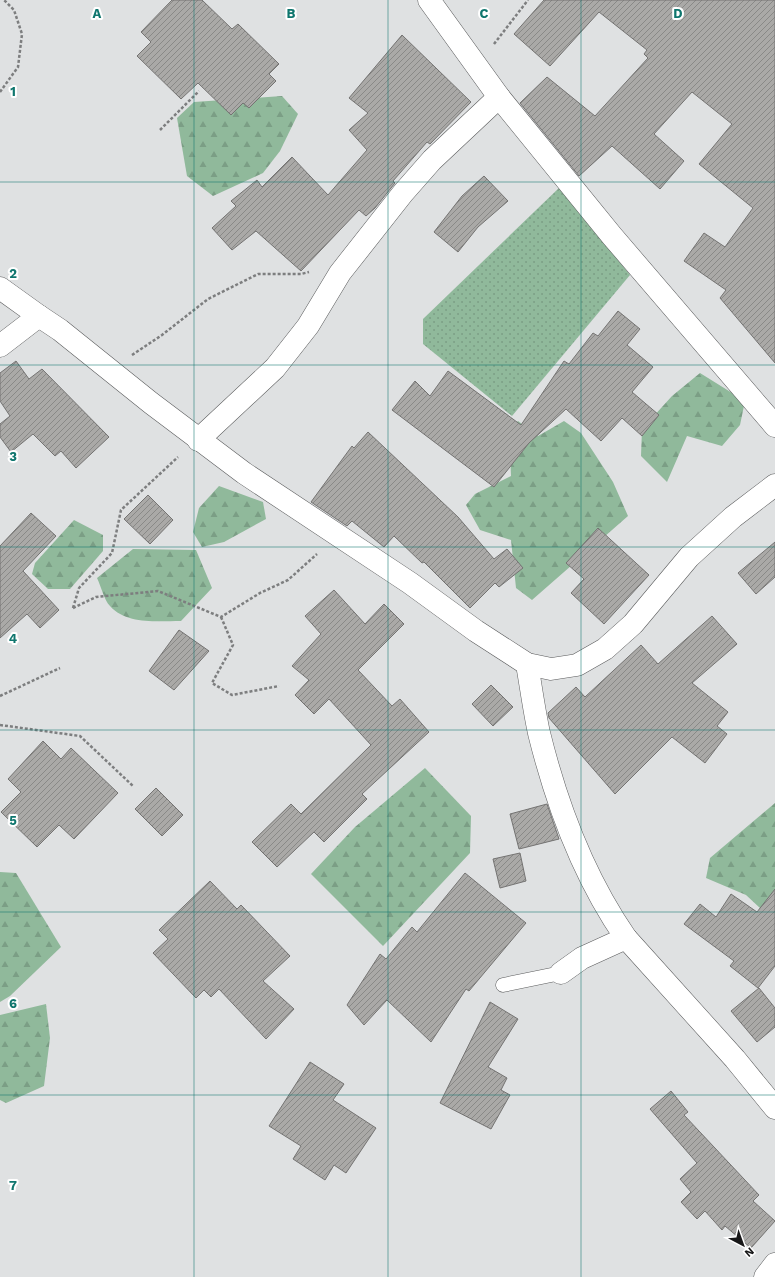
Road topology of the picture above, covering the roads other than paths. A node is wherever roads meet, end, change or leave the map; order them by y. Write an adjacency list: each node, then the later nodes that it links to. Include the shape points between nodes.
1 (429, 0): 2 (street)
2 (499, 97): 6 (street, via 612,236); 7 (street, via 432,160 340,273 308,326 275,368)
3 (0, 288): 4 (street)
4 (39, 316): 5 (street); 7 (street)
5 (0, 346)
6 (775, 426)
7 (198, 440): 9 (street)
8 (775, 485): 9 (street, via 733,517 689,557 633,624 605,649 577,664 551,669)
9 (527, 664): 10 (street, via 539,732 566,826 592,883)
10 (626, 938): 11 (street, via 582,958); 13 (street, via 735,1059)
11 (561, 973): 12 (lane)
12 (503, 985)
13 (775, 1108)
14 (775, 1264): 15 (street)
15 (765, 1277)

